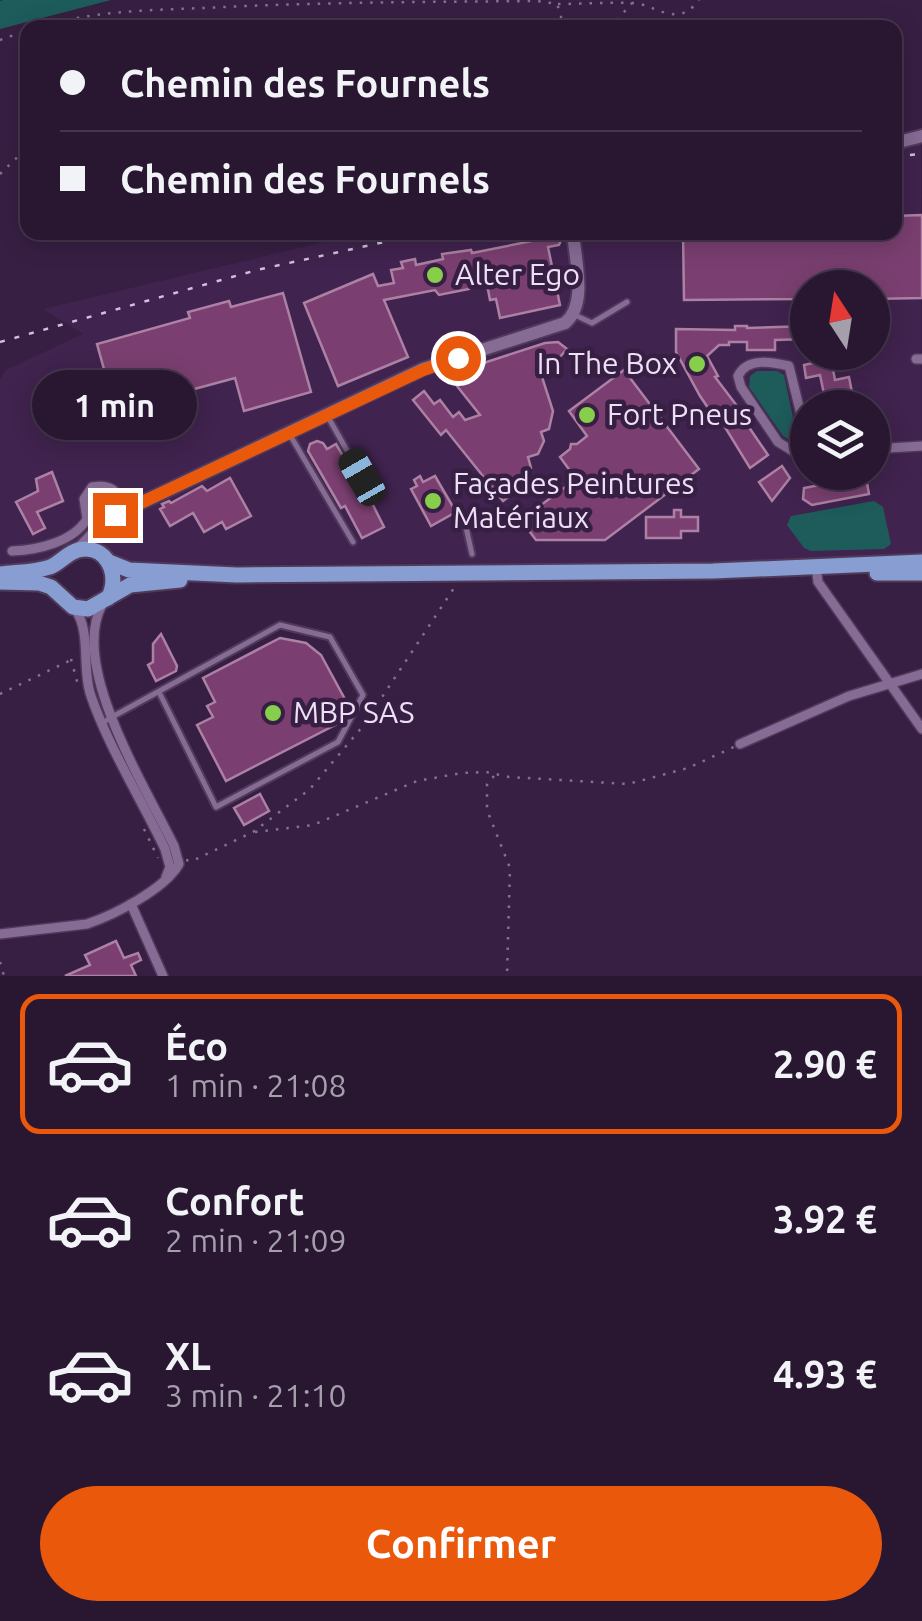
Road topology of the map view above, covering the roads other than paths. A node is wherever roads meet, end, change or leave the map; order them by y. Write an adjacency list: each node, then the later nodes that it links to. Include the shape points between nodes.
1 (574, 240): 3 (street)
2 (627, 302): 3 (lane, via 592,323)
3 (575, 314): 5 (street, via 565,324 423,370)
4 (796, 390): 9 (street, via 790,366 752,363 738,376 778,442)
5 (327, 415): 6 (street); 10 (lane)
6 (288, 433): 11 (street); 13 (lane)
7 (922, 446): 8 (street)
8 (890, 448)
9 (790, 449)
10 (362, 477)
11 (124, 511): 14 (street, via 103,522); 15 (street, via 116,490 92,487 80,531); 17 (street, via 104,532)
12 (466, 522): 16 (lane)
13 (353, 542)
14 (78, 550): 17 (main road); 18 (main road)
15 (12, 552)
16 (472, 554)
17 (107, 559): 24 (main road, via 129,570); 26 (main road, via 114,578)
18 (61, 562): 22 (main road); 27 (main road, via 55,580)
19 (922, 562): 20 (main road)
20 (713, 572): 23 (main road); 24 (main road)
21 (922, 573): 23 (main road)
22 (0, 574)
23 (818, 574): 29 (street)
24 (237, 575): 26 (main road, via 130,585)
25 (0, 582): 27 (main road, via 39,583)
26 (106, 600): 27 (main road, via 88,609); 31 (street, via 93,650)
27 (67, 601): 31 (street, via 83,626 90,692)
28 (922, 674): 29 (street)
29 (889, 682): 32 (street); 33 (street)
30 (159, 692): 30 (lane, via 280,625 330,638 363,695 338,742 216,807); 31 (lane)
31 (108, 720): 34 (street, via 170,867 163,881)
32 (922, 729)
33 (740, 744)
34 (131, 904): 35 (street, via 87,924); 36 (street)
35 (0, 934)
36 (163, 976)

